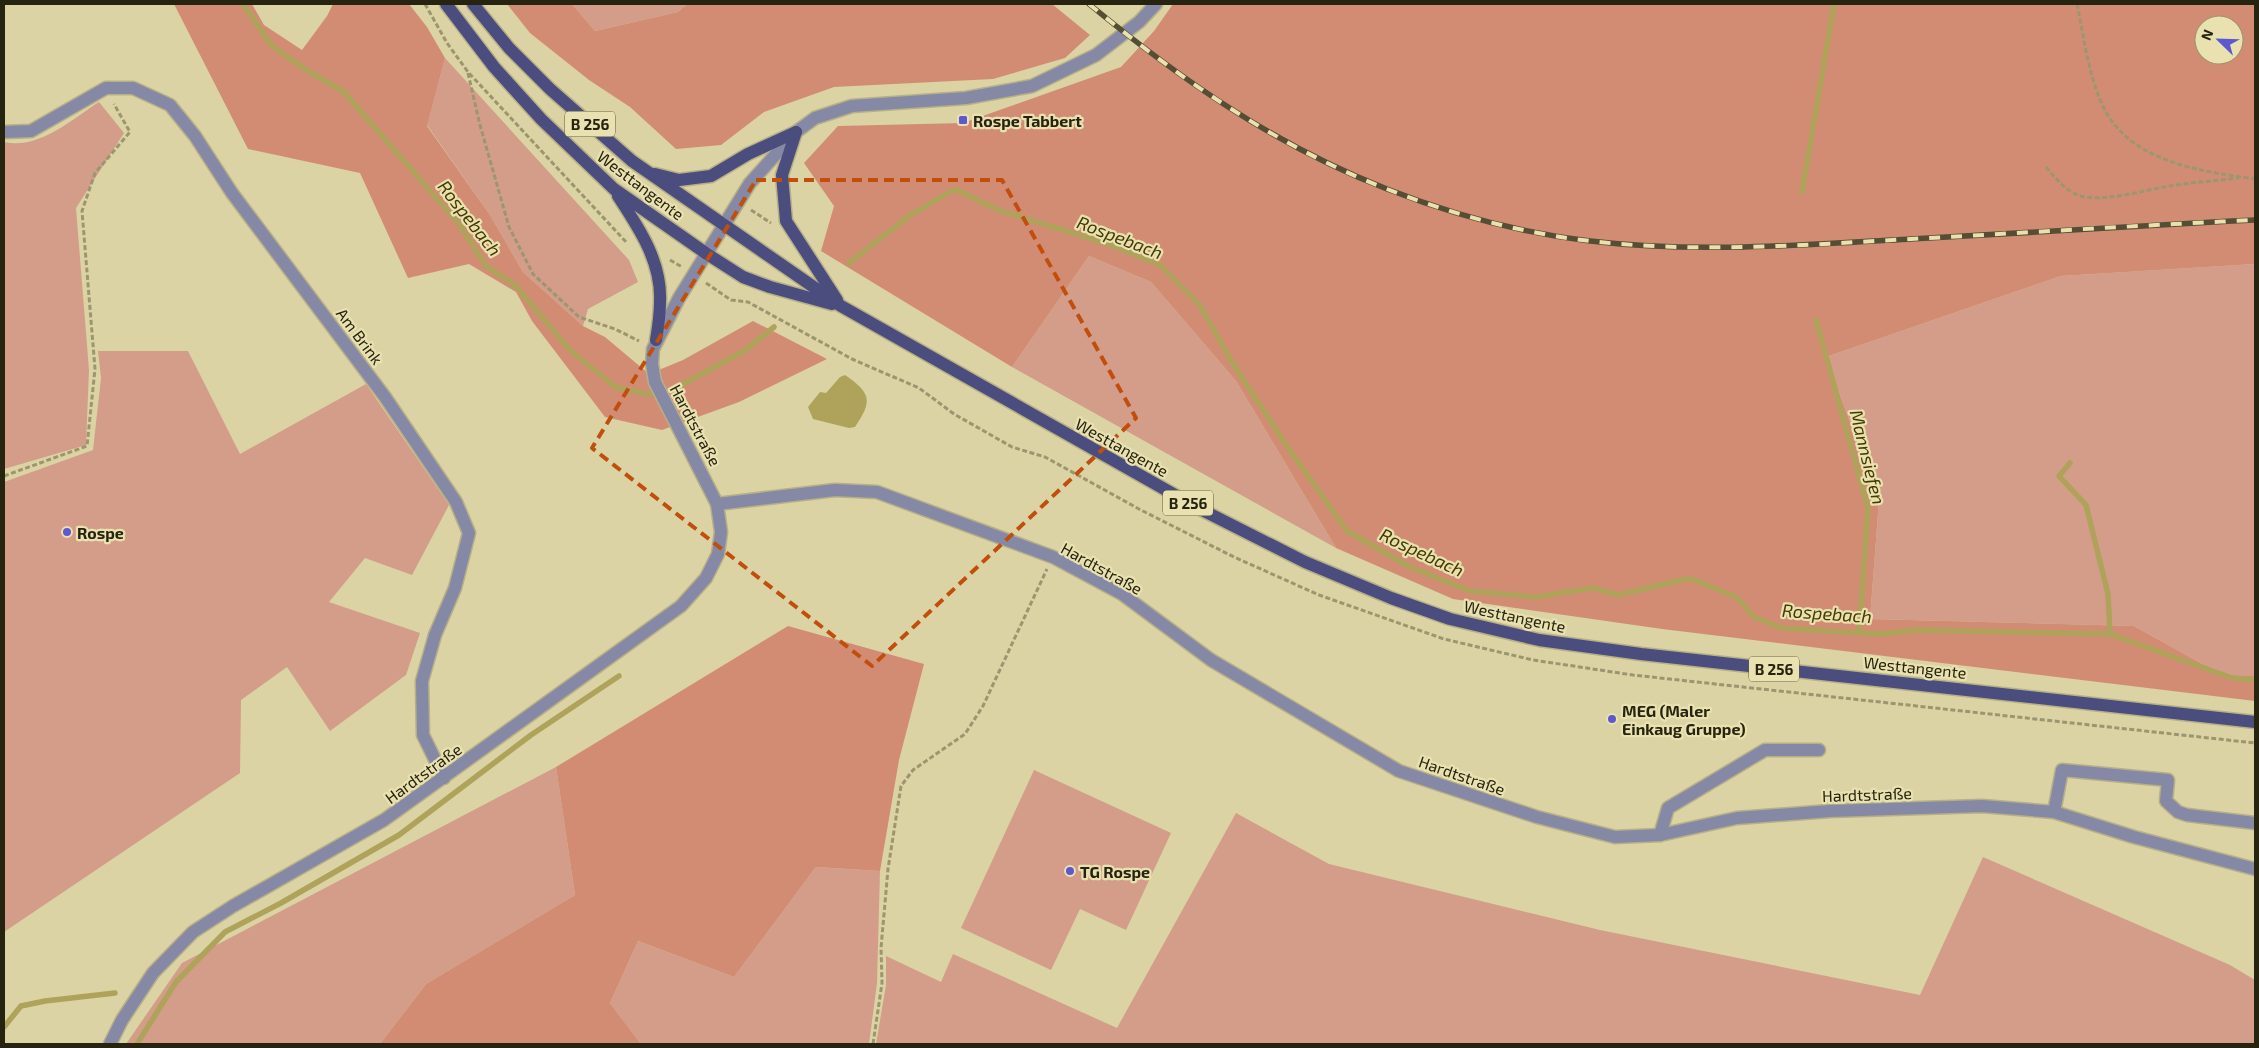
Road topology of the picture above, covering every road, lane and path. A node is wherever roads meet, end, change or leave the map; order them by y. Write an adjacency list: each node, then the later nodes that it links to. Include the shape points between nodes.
1 (425, 4): 6 (path)
2 (446, 4): 14 (main road, Westtangente / B 256, via 494,67 541,119)
3 (473, 4): 11 (main road, Westtangente / B 256, via 508,48 550,89)
4 (1156, 4): 9 (street, via 1139,22 1096,55 1032,86 966,98 852,106 816,118)
5 (2077, 4): 12 (path, via 2102,105 2133,145 2202,172)
6 (468, 72): 16 (path); 21 (path, via 509,227 533,274 579,317)
7 (106, 88): 8 (street, Am Brink, via 31,131); 22 (path, via 130,132 94,173 82,212 95,369 88,446); 28 (street, Am Brink, via 133,88 170,105 385,397 456,502 469,533 455,588 435,635 422,681 423,735)
8 (4, 132)
9 (796, 132): 11 (main road, via 748,154 711,176 679,180); 15 (street, via 750,183); 20 (main road, B 256, via 782,175 786,221)
10 (2046, 167): 12 (path, via 2060,184 2072,192 2101,198)
11 (648, 173): 15 (main road, Westtangente / B 256)
12 (2244, 177): 13 (path)
13 (2255, 179)
14 (614, 189): 17 (main road, Westtangente / B 256); 18 (main road, B 256, via 642,232)
15 (724, 225): 17 (street); 20 (main road, Westtangente / B 256)
16 (631, 250)
17 (707, 254): 19 (street); 20 (main road, Westtangente / B 256, via 743,276 770,287)
18 (655, 262): 19 (path, via 666,257); 21 (main road, B 256, via 661,300)
19 (693, 275): 21 (street); 26 (path, via 731,300 748,302 852,359 919,388 954,414 1012,447 1045,457 1139,510 1234,557 1319,594 1444,639 1533,660 1633,675)
20 (841, 306): 25 (main road, Westtangente / B 256, via 1198,508 1305,562 1450,619 1539,640 1641,654)
21 (655, 344): 23 (street, Hardtstraße, via 652,364 655,382)
22 (4, 476)
23 (718, 504): 24 (street, Hardtstraße, via 835,490 877,492); 28 (street, Hardtstraße, via 721,532 718,554 706,578 681,606)
24 (1053, 557): 31 (street, Hardtstraße, via 1122,594 1211,660 1398,770 1537,817 1616,837); 34 (path, via 983,706 965,734 913,770 901,786 888,870 881,948 882,983)
25 (2255, 722)
26 (2255, 742)
27 (1819, 750): 31 (street, via 1765,750 1668,808)
28 (444, 778): 33 (street, Hardtstraße, via 384,820 233,906 194,932 153,973)
29 (2054, 812): 30 (street, via 2062,770 2168,780 2166,801 2178,812); 31 (street, Hardtstraße, via 1982,806 1830,811 1737,818); 32 (street, Hardtstraße)
30 (2255, 823)
31 (1660, 835)
32 (2255, 869)
33 (110, 1044)
34 (872, 1044)

